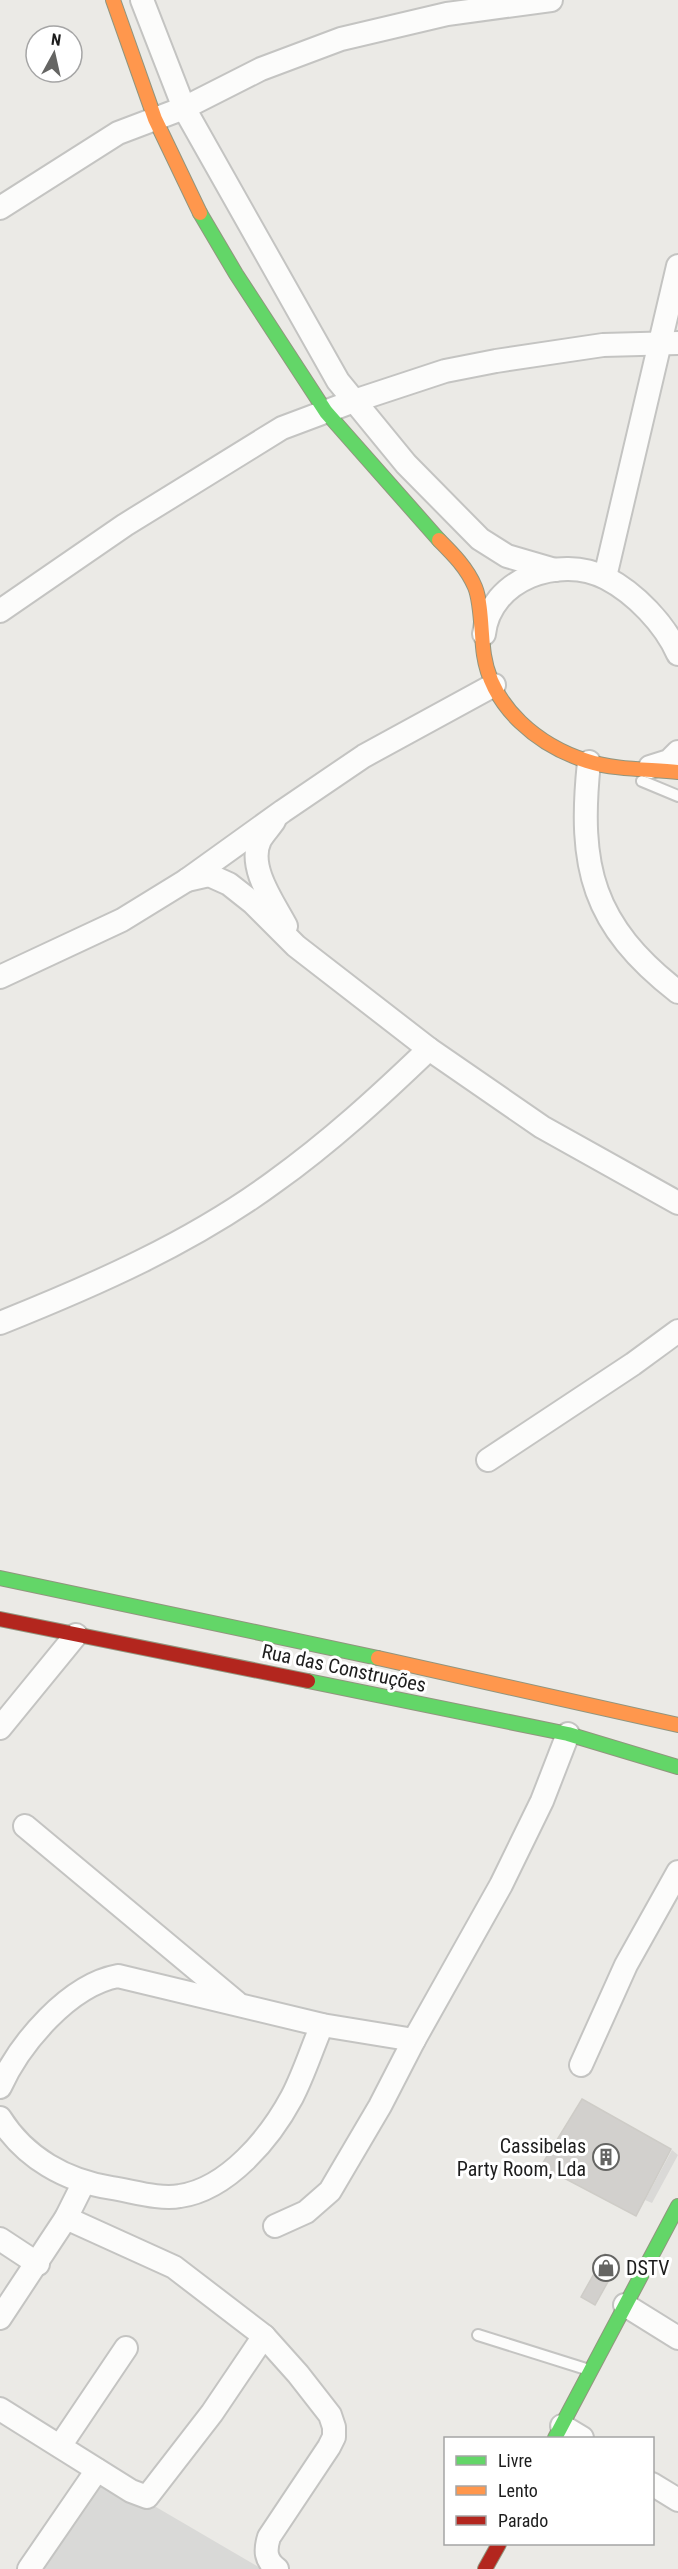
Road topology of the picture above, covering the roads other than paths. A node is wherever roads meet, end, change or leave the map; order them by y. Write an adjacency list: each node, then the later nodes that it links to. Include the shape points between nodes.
1 (113, 0): 5 (street)
2 (142, 0): 4 (street)
3 (551, 0): 4 (street, via 447,14 341,39 261,69)
4 (184, 108): 5 (street); 9 (street, via 268,261 338,381)
5 (155, 119): 6 (street, via 118,133); 10 (street, via 199,210 277,340)
6 (0, 208)
7 (678, 266): 8 (street)
8 (668, 344): 9 (street, via 603,345 496,361 445,371); 12 (street)
9 (354, 401): 10 (street); 11 (street, via 441,502 480,539 507,556)
10 (326, 412): 13 (street, via 282,428 125,525); 14 (street, via 459,560 476,588)
11 (555, 570): 12 (street, via 579,569); 14 (street, via 520,580 506,591 489,614)
12 (605, 577): 15 (street, via 634,597)
13 (0, 611)
14 (483, 644): 16 (street)
15 (678, 654)
16 (494, 685): 18 (street, via 509,711 531,733 557,750); 22 (street, via 364,756)
17 (678, 752): 19 (street, via 669,761)
18 (589, 762): 19 (street); 21 (lane); 26 (street, via 586,854 600,901 623,942)
19 (650, 767): 20 (street)
20 (678, 772)
21 (678, 796)
22 (283, 811): 23 (street); 24 (street, via 260,841 256,861)
23 (187, 880): 24 (street, via 209,875 229,884); 25 (street, via 122,920)
24 (297, 946): 27 (street)
25 (0, 977)
26 (678, 993)
27 (429, 1049): 28 (street, via 543,1127); 29 (street, via 356,1119 273,1183 185,1238 90,1287)
28 (678, 1203)
29 (0, 1323)
30 (678, 1331): 31 (street)
31 (488, 1460)
32 (0, 1578): 35 (street, Rua das Construções)
33 (0, 1619): 34 (street, Rua das Construções)
34 (76, 1635): 36 (street); 37 (street, Rua das Construções)
35 (678, 1725)
36 (0, 1728)
37 (568, 1734): 38 (street, Rua das Construções); 43 (street, via 542,1801 511,1864)
38 (678, 1767)
39 (26, 1826): 41 (street)
40 (678, 1872): 44 (street, via 626,1965)
41 (240, 2006): 42 (street); 45 (street, via 118,1976 102,1979 63,2005 19,2053)
42 (322, 2025): 43 (street); 47 (street, via 292,2096 274,2126 227,2178 202,2192 177,2197)
43 (414, 2040): 50 (street, via 330,2191 306,2212)
44 (581, 2065)
45 (0, 2087)
46 (0, 2118): 47 (street, via 29,2153)
47 (83, 2184): 49 (street)
48 (678, 2206): 53 (street)
49 (66, 2218): 52 (street); 56 (street, via 174,2267)
50 (275, 2226)
51 (0, 2239): 52 (street)
52 (38, 2264): 54 (street)
53 (625, 2305): 57 (street); 59 (street)
54 (0, 2318)
55 (478, 2335): 59 (lane)
56 (264, 2336): 64 (street, via 212,2413 147,2497); 69 (street, via 330,2415 334,2427 329,2447 269,2537 267,2559)
57 (678, 2338)
58 (126, 2348): 63 (street)
59 (589, 2370): 61 (street)
60 (0, 2409): 63 (street)
61 (559, 2432): 62 (street)
62 (575, 2437)
63 (60, 2446): 64 (street)
64 (97, 2470): 68 (street)
65 (654, 2485): 66 (street)
66 (678, 2500)
67 (498, 2545): 70 (street)
68 (29, 2569)
69 (277, 2569)
70 (485, 2569)

